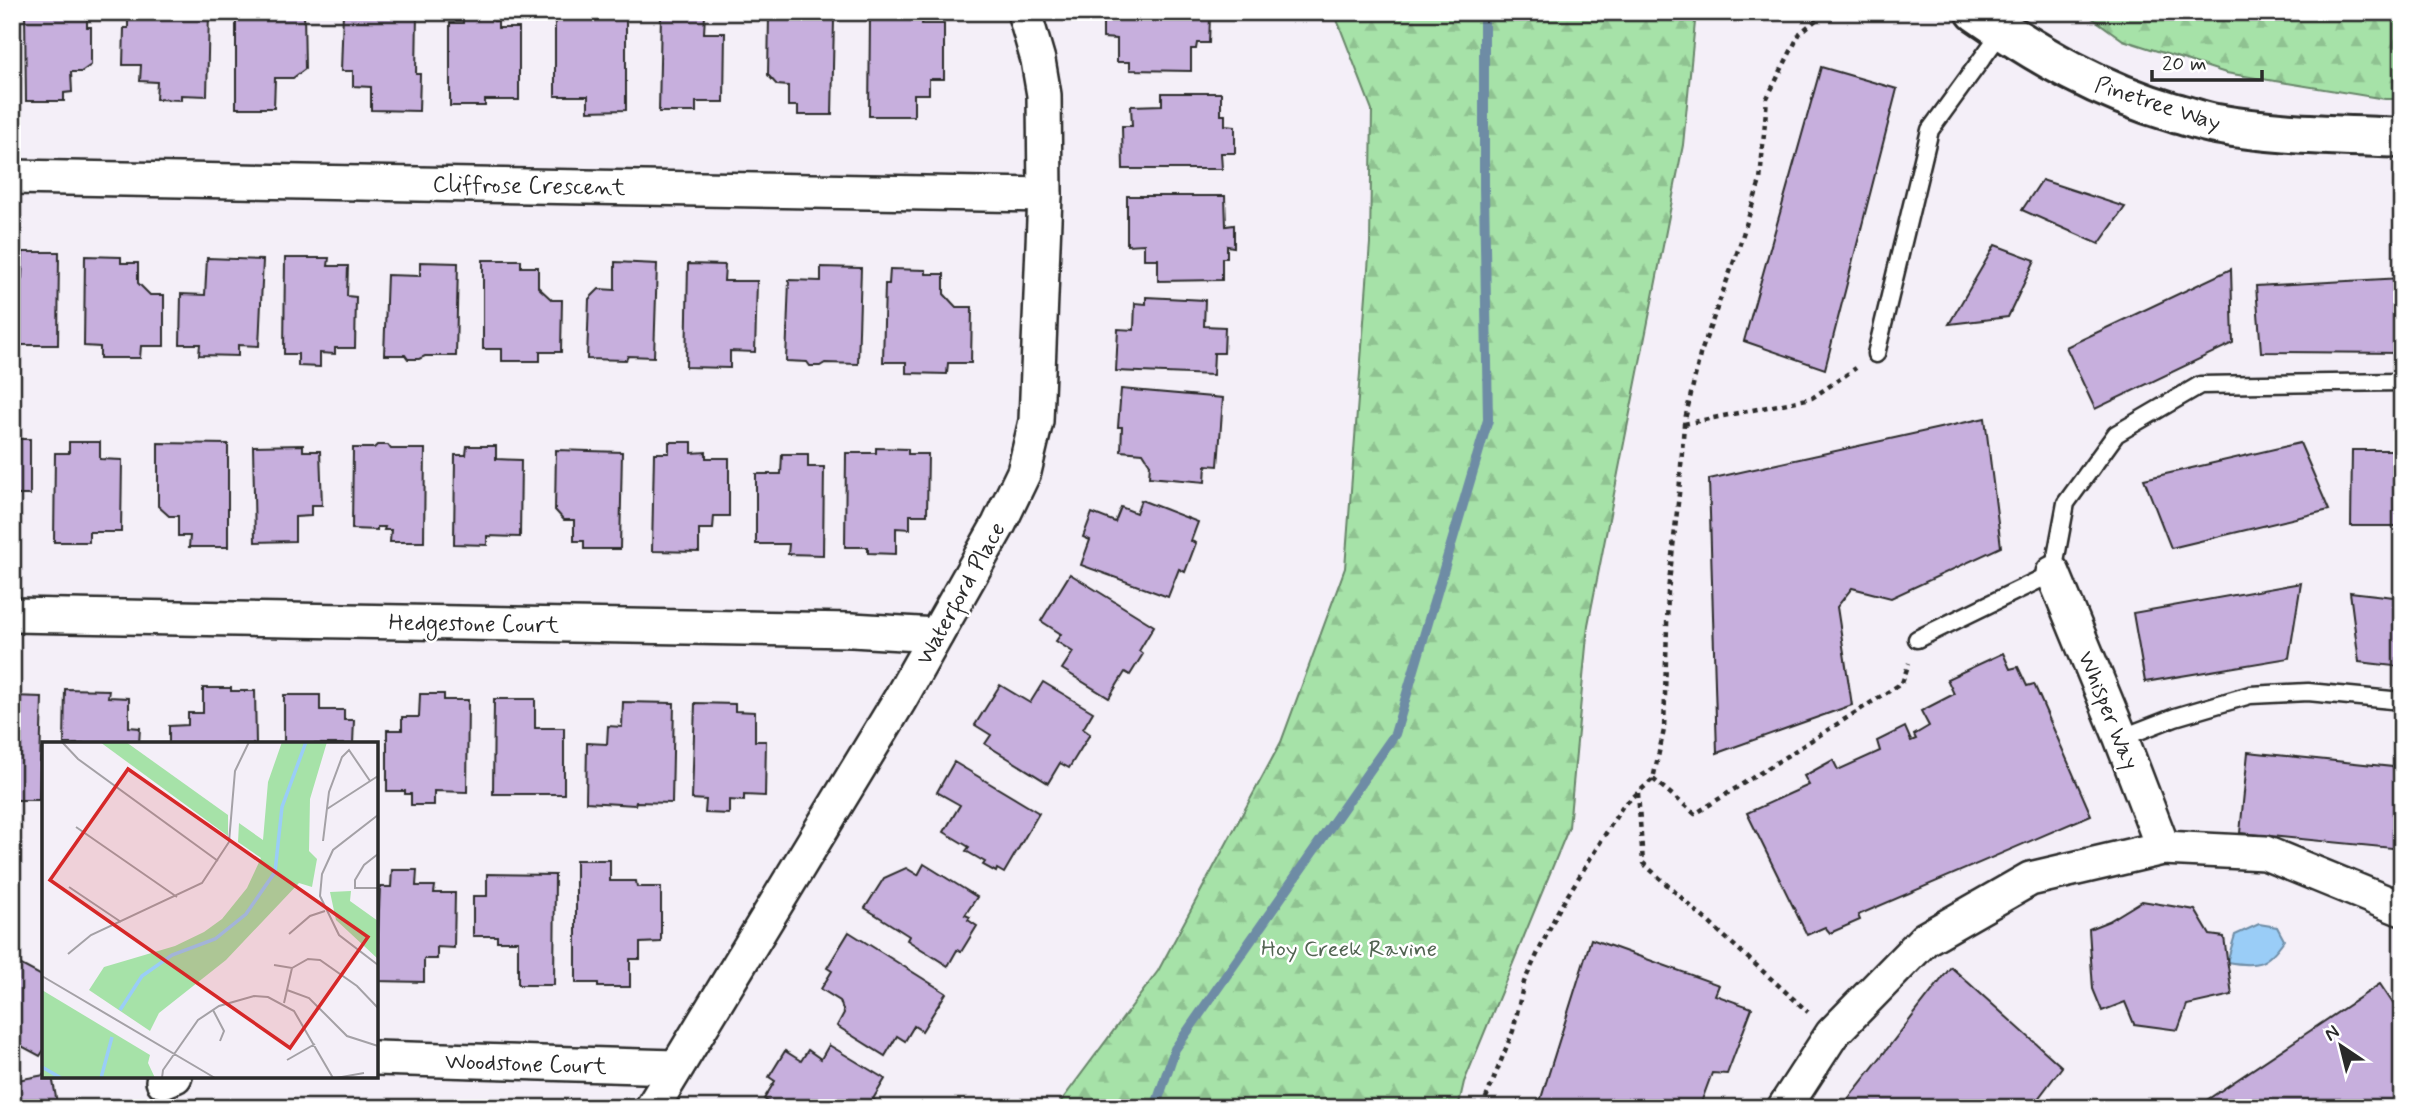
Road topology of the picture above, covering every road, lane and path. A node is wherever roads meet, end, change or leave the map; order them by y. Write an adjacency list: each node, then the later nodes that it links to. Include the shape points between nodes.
1 (1024, 12): 6 (street, Waterford Place, via 1044,95)
2 (1825, 12): 9 (path, via 1800,33 1768,98 1760,181 1700,355)
3 (1989, 21): 4 (main road, Pinetree Way, via 2087,81 2213,124); 7 (lane, via 1930,131)
4 (2402, 138)
5 (12, 177): 6 (street, Cliffrose Crescent)
6 (1045, 195): 12 (street, Waterford Place, via 1036,421 1024,472)
7 (1875, 354): 9 (path, via 1812,398)
8 (2402, 382): 10 (lane, via 2200,384 2116,434 2066,503)
9 (1684, 424): 16 (path, via 1668,591 1664,730)
10 (2053, 573): 13 (lane); 15 (street, Whisper Way)
11 (12, 615): 12 (street, Hedgestone Court)
12 (936, 635): 22 (street, Waterford Place)
13 (1917, 639): 16 (path, via 1902,683 1695,814)
14 (2402, 701): 15 (lane, via 2308,692 2250,695)
15 (2122, 738): 18 (street, Whisper Way)
16 (1653, 779): 17 (path)
17 (1638, 793): 20 (path, via 1643,863); 24 (path, via 1622,807 1558,911 1524,982 1513,1031)
18 (2163, 848): 19 (street, via 2265,853); 20 (street, via 2030,879 1925,939)
19 (2402, 909)
20 (1832, 1034): 25 (street)
21 (378, 1058): 22 (street, Woodstone Court)
22 (676, 1067): 23 (street, Waterford Place)
23 (652, 1108)
24 (1482, 1108)
25 (1784, 1108)

